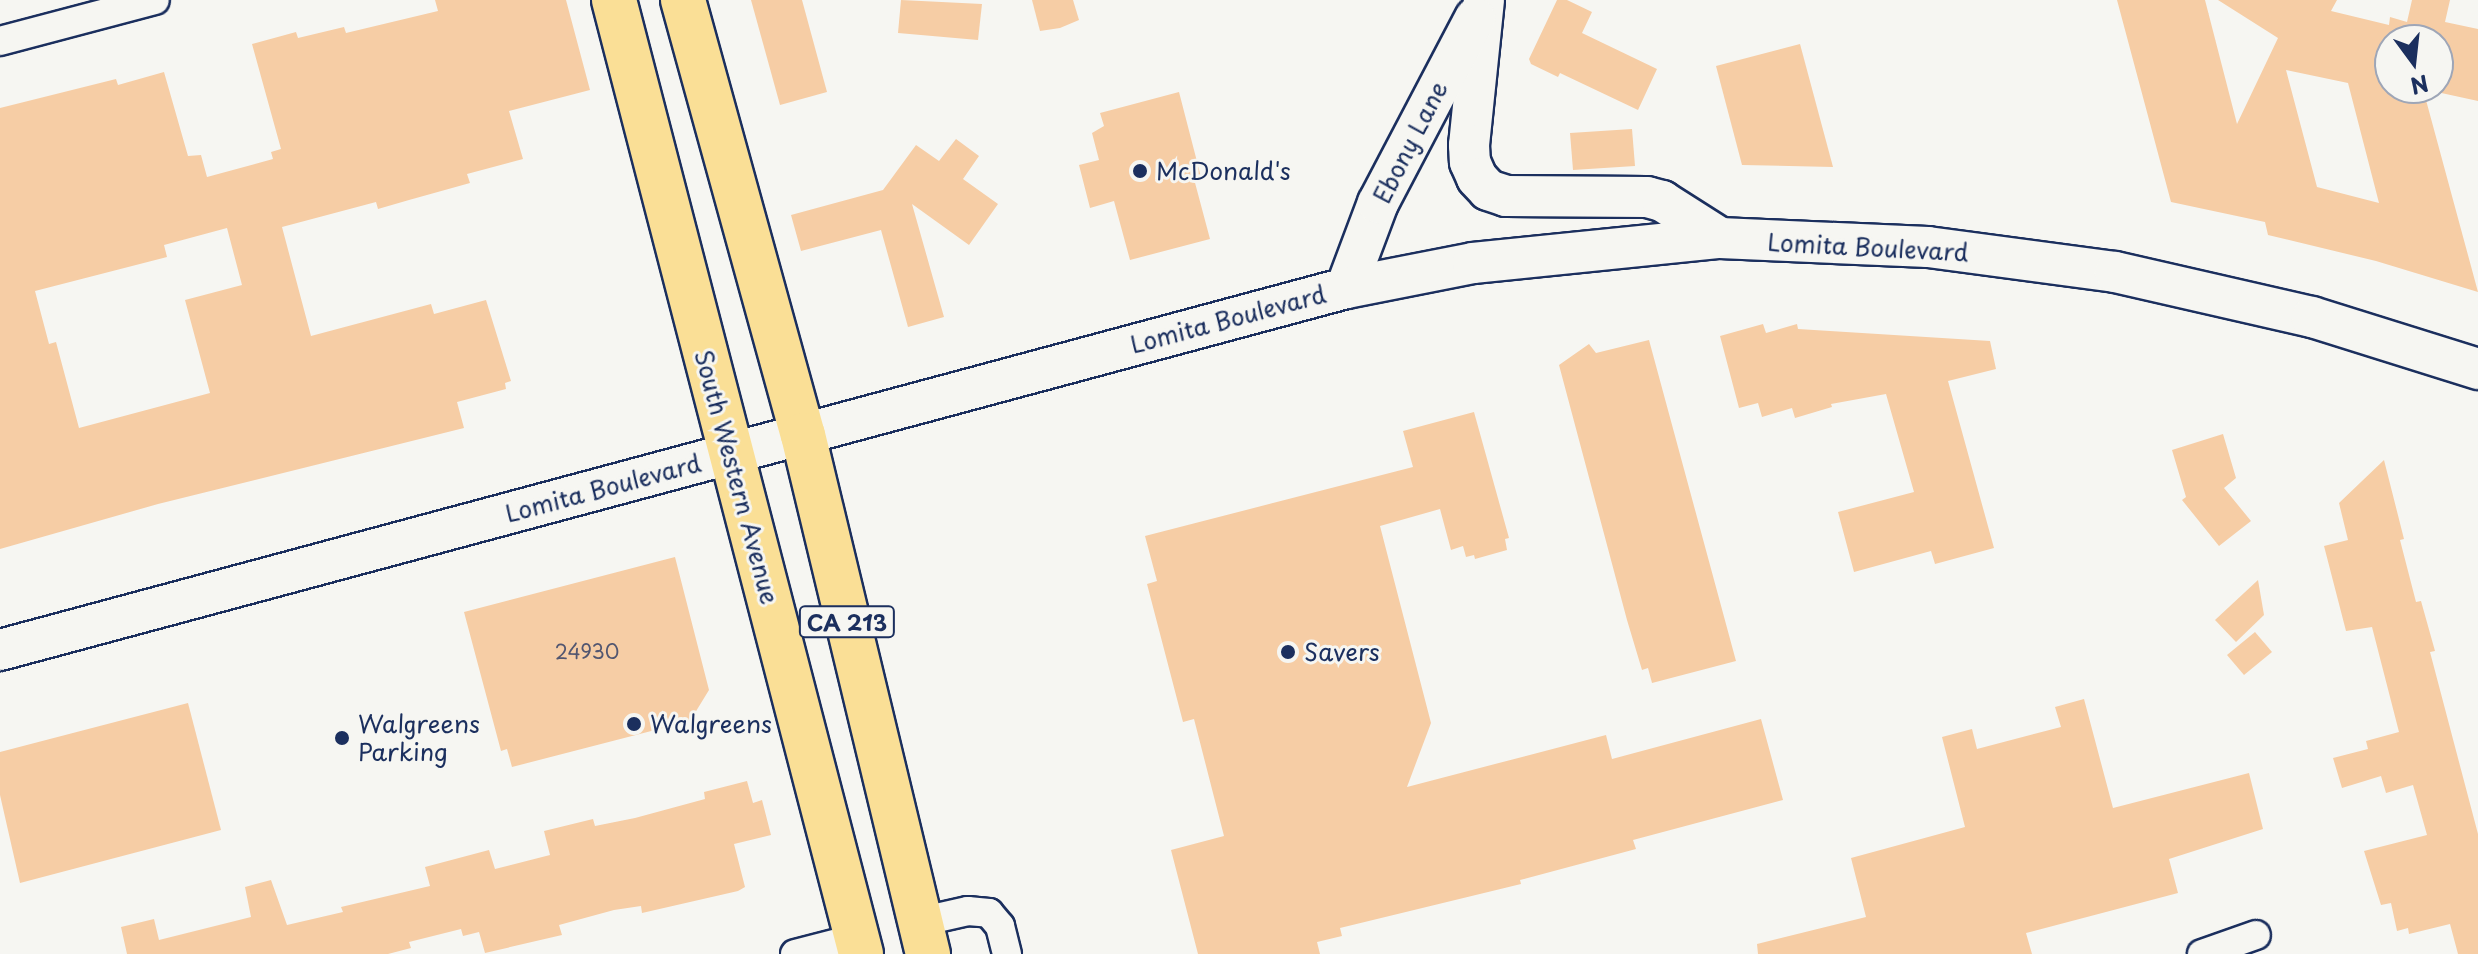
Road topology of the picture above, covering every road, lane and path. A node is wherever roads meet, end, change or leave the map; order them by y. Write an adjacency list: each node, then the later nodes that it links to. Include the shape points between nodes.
1 (155, 0): 5 (street)
2 (614, 0): 10 (main road, South Western Avenue / CA 213)
3 (683, 0): 9 (main road, CA 213)
4 (1484, 0): 6 (main road, via 1469,145 1470,162 1488,190 1506,196 1647,197); 7 (main road, Ebony Lane, via 1378,203)
5 (0, 41)
6 (1720, 238): 7 (main road, Lomita Boulevard, via 1473,263); 8 (main road, Lomita Boulevard, via 1928,247 2098,269 2312,317)
7 (1346, 288): 9 (main road, Lomita Boulevard)
8 (2478, 369)
9 (803, 435): 10 (main road, Lomita Boulevard); 13 (main road, CA 213)
10 (731, 455): 11 (main road, Lomita Boulevard); 14 (main road, South Western Avenue / CA 213)
11 (0, 650)
12 (2256, 935): 17 (street)
13 (924, 938): 16 (street, via 968,911 989,913 1000,926)
14 (859, 946): 15 (street)
15 (795, 954)
16 (1007, 954)
17 (2202, 954)

